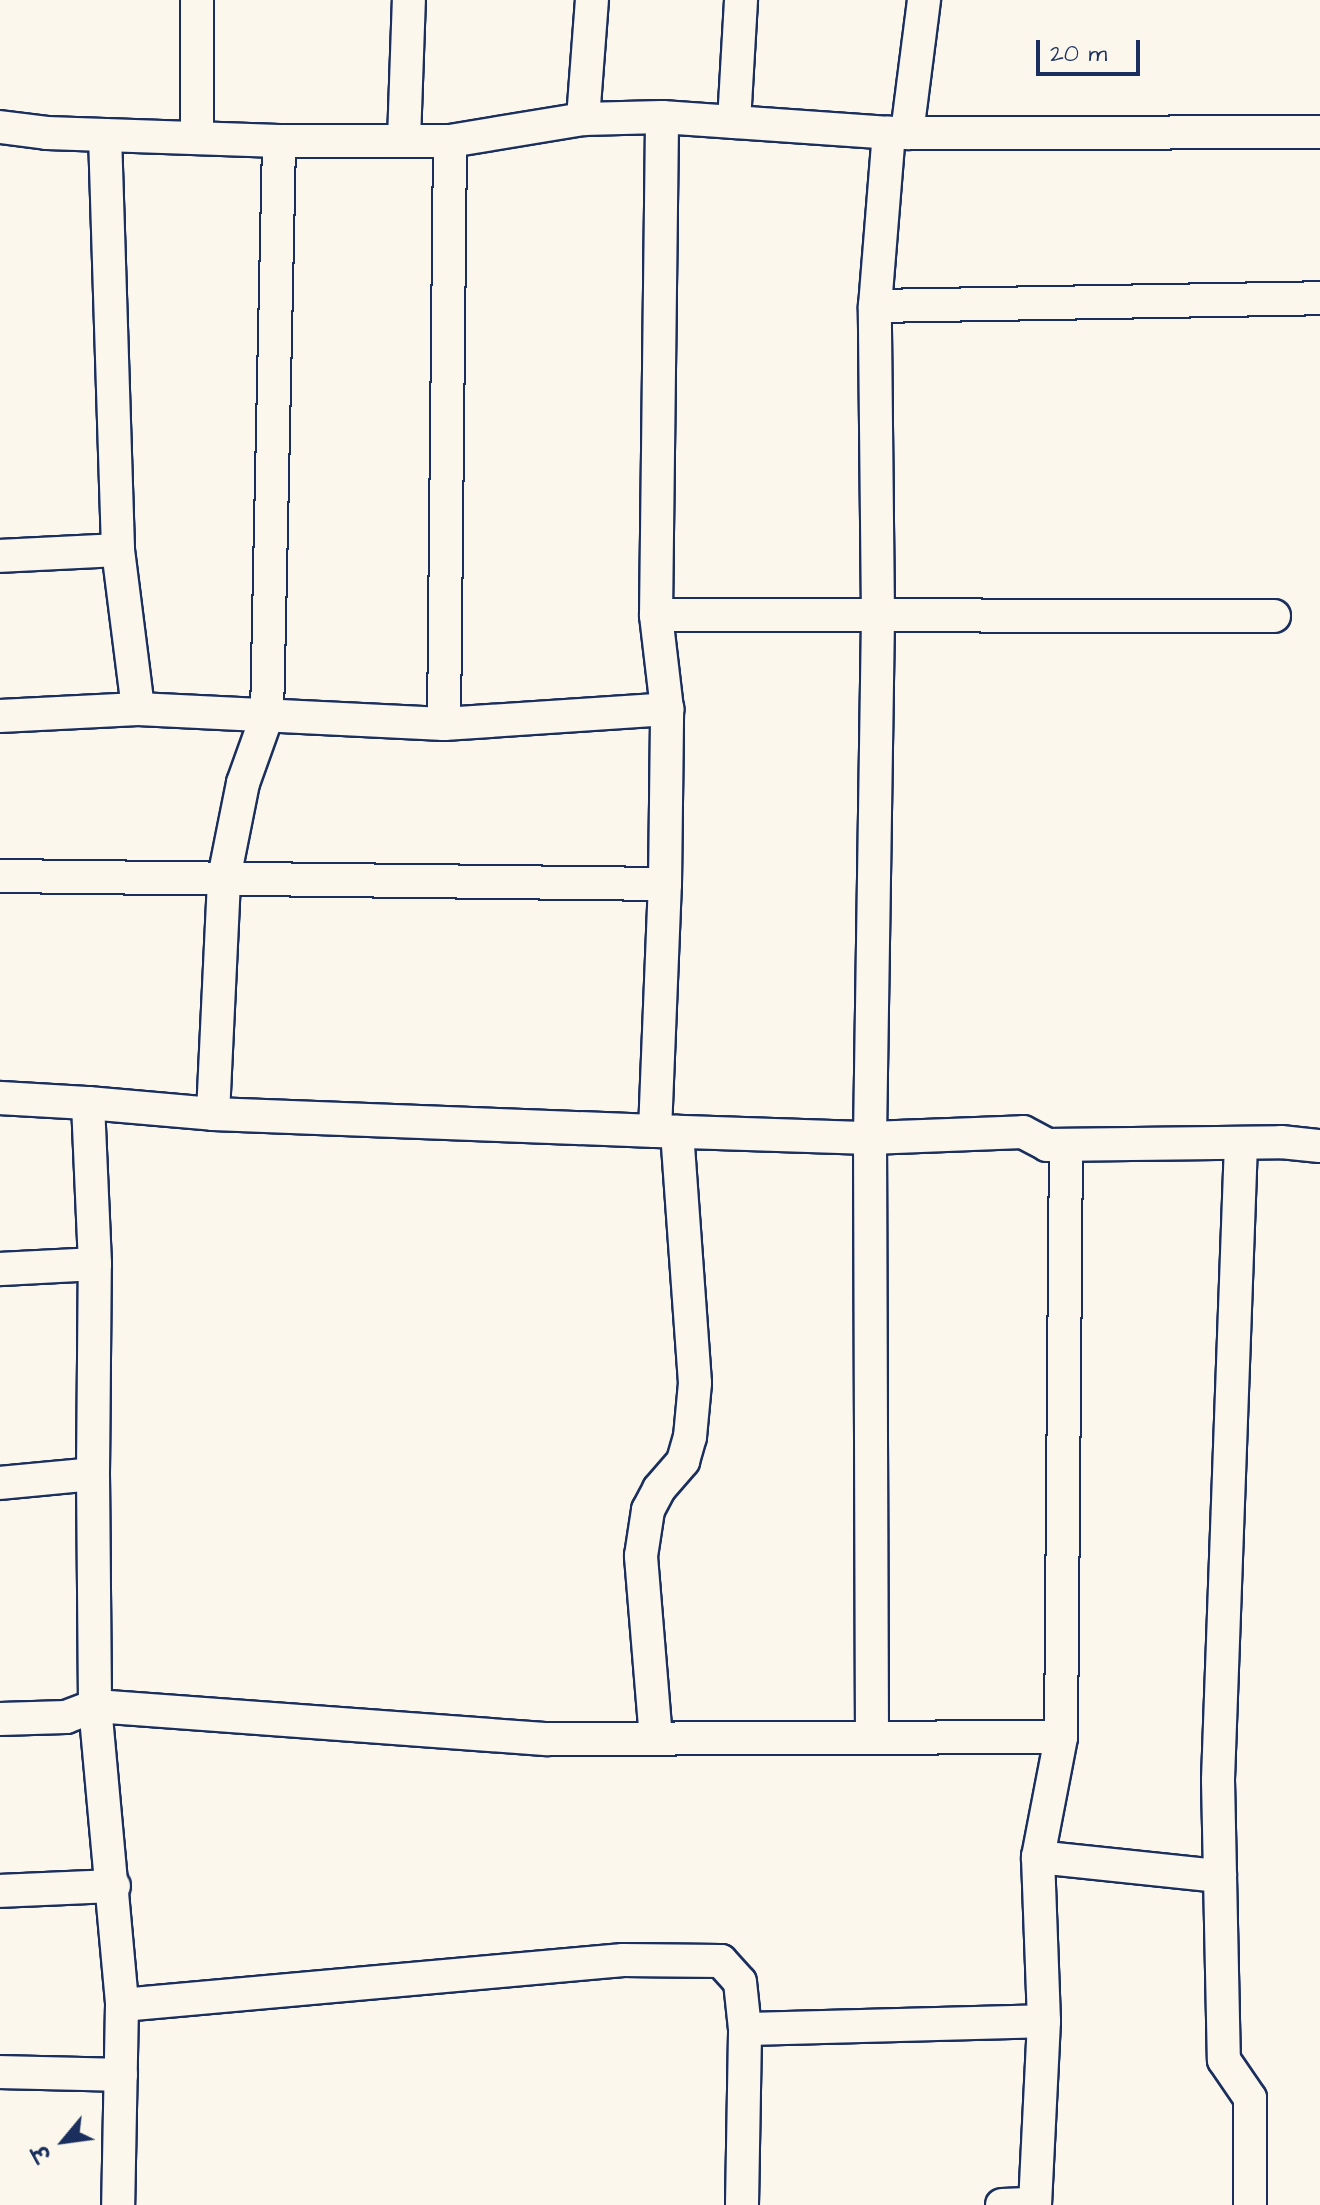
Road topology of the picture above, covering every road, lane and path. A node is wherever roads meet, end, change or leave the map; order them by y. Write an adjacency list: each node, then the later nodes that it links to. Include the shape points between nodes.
1 (197, 0): 13 (street)
2 (409, 0): 14 (street)
3 (592, 0): 7 (street)
4 (741, 0): 8 (street)
5 (924, 0): 11 (street)
6 (662, 117): 7 (street); 8 (street); 21 (street)
7 (583, 119): 16 (street)
8 (734, 122): 11 (street)
9 (0, 127): 12 (street)
10 (1320, 132): 11 (street)
11 (898, 133): 18 (street)
12 (105, 135): 13 (street); 19 (street)
13 (197, 136): 15 (street)
14 (404, 140): 15 (street); 16 (street)
15 (279, 141): 27 (street)
16 (450, 141): 28 (street)
17 (1320, 298): 18 (street)
18 (875, 306): 22 (street)
19 (118, 550): 20 (street); 24 (street)
20 (0, 556)
21 (656, 615): 22 (street); 25 (street)
22 (878, 616): 23 (street); 36 (street)
23 (1274, 616)
24 (138, 709): 26 (street); 27 (street)
25 (667, 709): 28 (street); 31 (street)
26 (0, 716)
27 (267, 716): 28 (street); 30 (street, via 243,783)
28 (444, 724)
29 (0, 876): 30 (street)
30 (224, 878): 31 (street); 34 (street)
31 (665, 884): 35 (street)
32 (0, 1098): 33 (street)
33 (88, 1103): 34 (street); 40 (street)
34 (213, 1114): 35 (street)
35 (666, 1132): 36 (street); 48 (street, via 695,1383 683,1461 648,1510 641,1556)
36 (870, 1138): 38 (street, via 1023,1132 1047,1145); 47 (street)
37 (1241, 1143): 38 (street); 39 (street); 50 (street, via 1218,1765)
38 (1066, 1146): 46 (street)
39 (1320, 1146)
40 (95, 1264): 41 (street); 42 (street)
41 (0, 1269)
42 (93, 1474): 43 (street); 44 (street)
43 (0, 1483)
44 (95, 1706): 45 (street, via 66,1717); 48 (street, via 548,1739); 51 (street)
45 (0, 1719)
46 (1061, 1737): 47 (street); 49 (street)
47 (872, 1738): 48 (street)
48 (656, 1739)
49 (1038, 1857): 50 (street); 54 (street)
50 (1220, 1876): 62 (street, via 1224,2060 1250,2098)
51 (114, 1886): 52 (street); 53 (street)
52 (0, 1891)
53 (122, 2005): 55 (street, via 623,1960 721,1961 740,1982); 57 (street)
54 (1044, 2021): 55 (street); 61 (street)
55 (745, 2029): 59 (street)
56 (0, 2072): 57 (street)
57 (121, 2075): 58 (street)
58 (118, 2205)
59 (742, 2205)
60 (1002, 2205): 61 (street)
61 (1035, 2205)
62 (1250, 2205)

